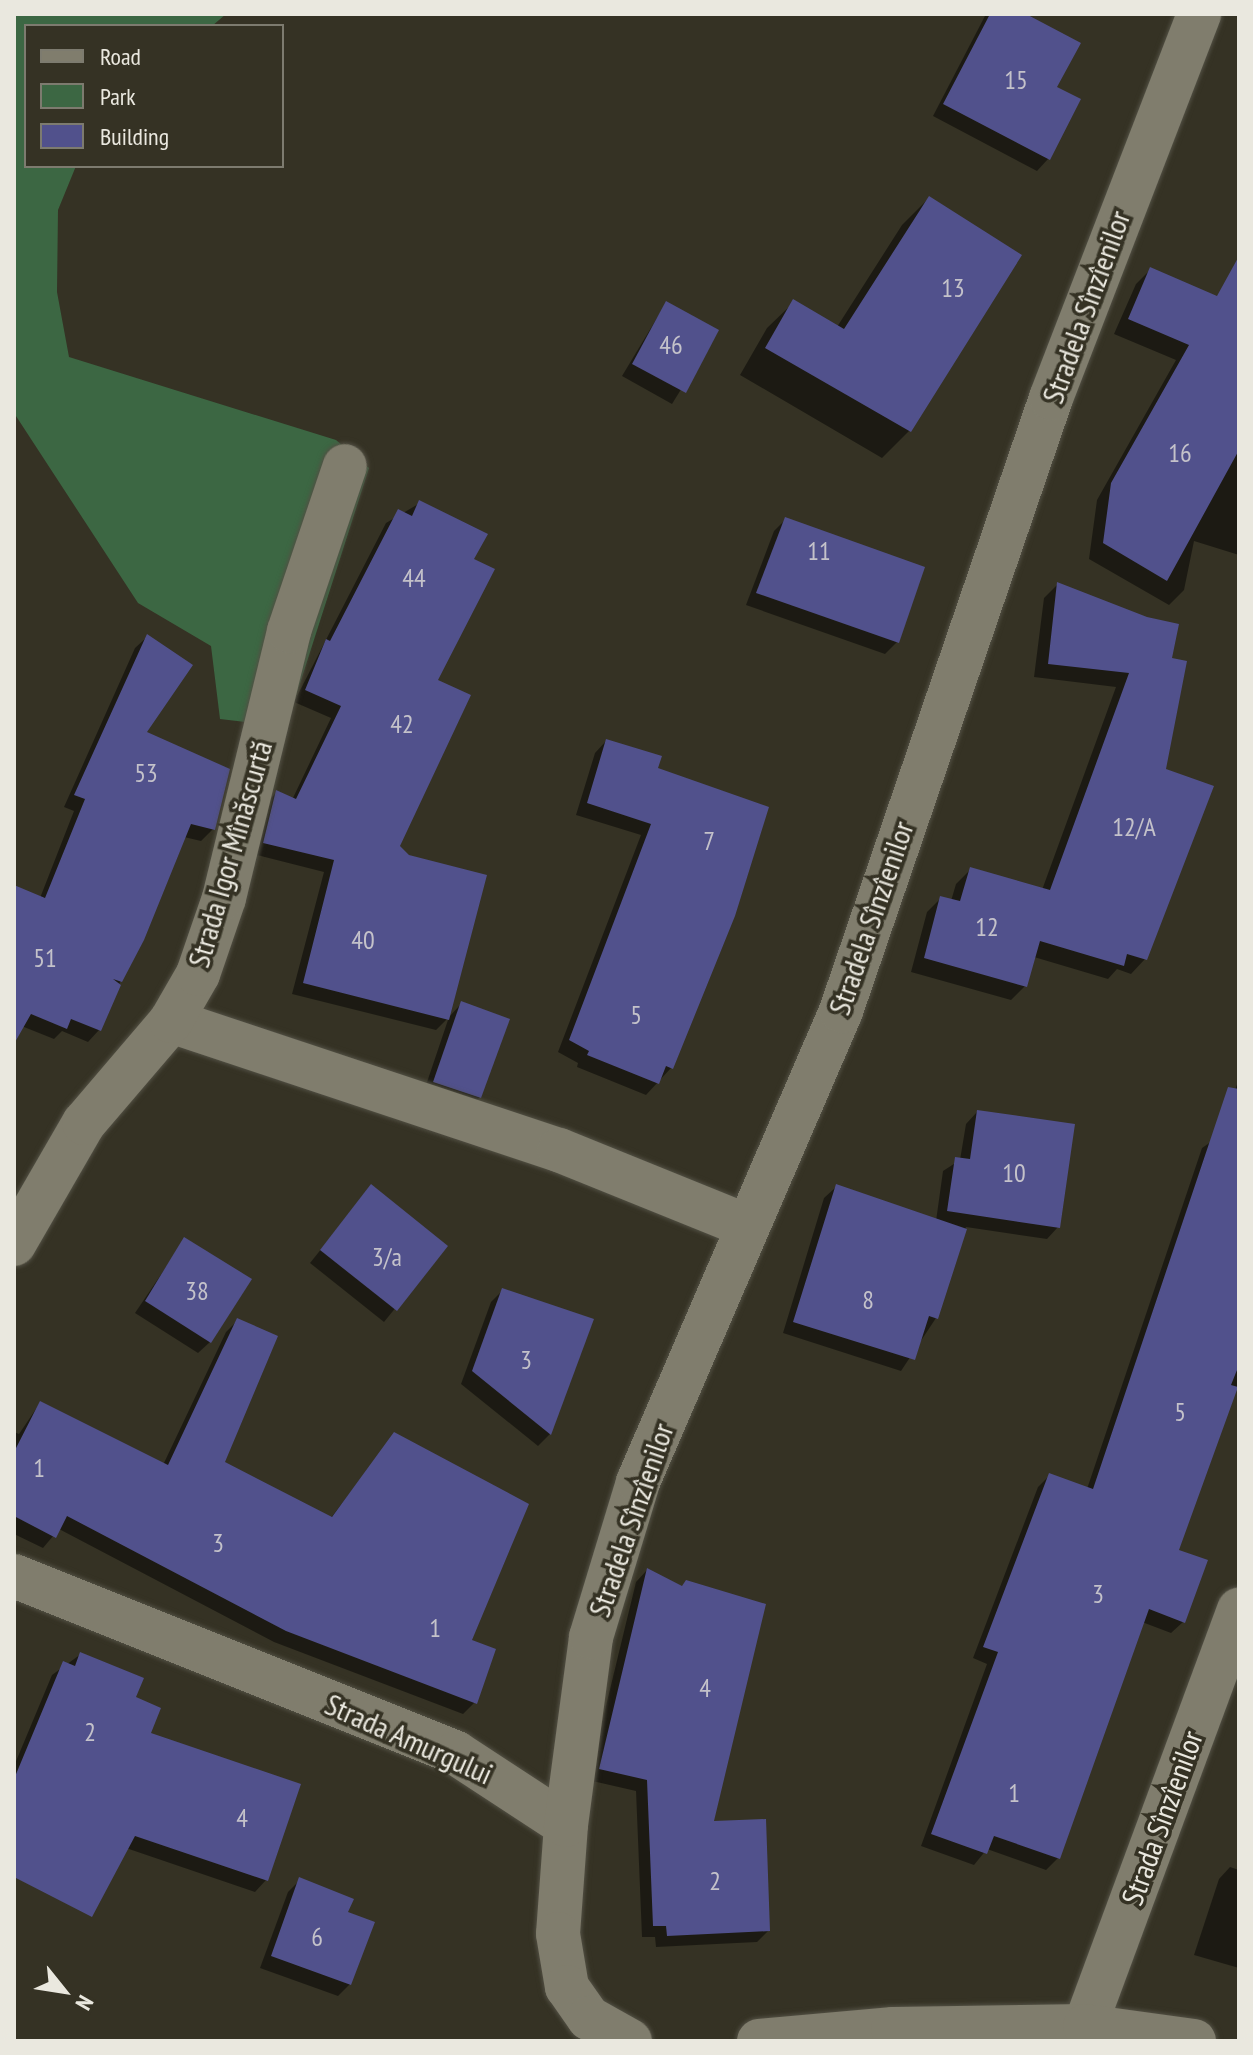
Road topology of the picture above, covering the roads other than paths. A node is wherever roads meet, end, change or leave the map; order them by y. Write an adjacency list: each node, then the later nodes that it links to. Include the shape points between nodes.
1 (1199, 14): 4 (street, Stradela Sînzîenilor, via 1051,398 841,1011)
2 (345, 466): 3 (street, Strada Igor Mînăscurtă, via 289,631 224,898 198,974)
3 (171, 1021): 4 (street, via 559,1150); 5 (street, Strada Igor Mînăscurtă, via 84,1123)
4 (747, 1226): 8 (street, Stradela Sînzîenilor, via 638,1482 591,1637)
5 (14, 1244)
6 (14, 1576): 8 (street, Strada Amurgului, via 456,1753)
7 (1239, 1610): 9 (street, Strada Sînzîenilor)
8 (566, 1825): 10 (street, via 558,1934 567,1987 589,2018)
9 (1085, 2026): 11 (street, via 893,2029); 12 (street)
10 (630, 2041)
11 (759, 2041)
12 (1194, 2041)

